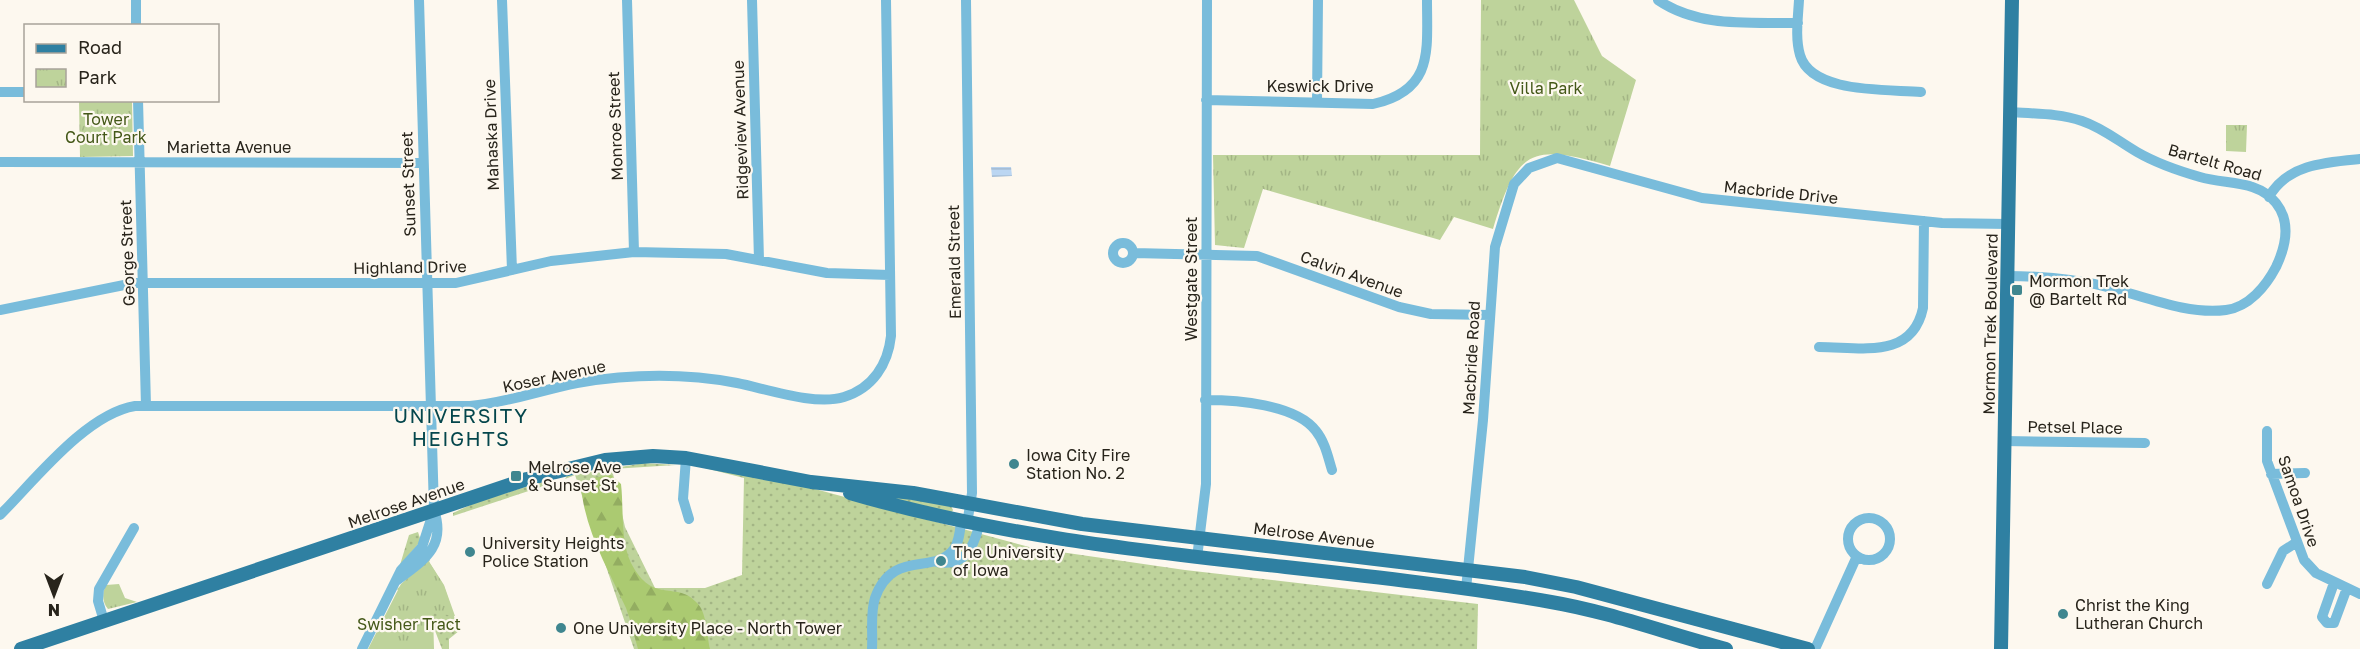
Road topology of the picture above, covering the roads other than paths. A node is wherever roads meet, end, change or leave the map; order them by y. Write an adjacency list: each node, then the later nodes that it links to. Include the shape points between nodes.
1 (136, 0): 15 (street)
2 (419, 0): 27 (street, Sunset Street)
3 (502, 0): 35 (street, Mahaska Drive)
4 (627, 0): 31 (street, Monroe Street)
5 (752, 0): 34 (street, Ridgeview Avenue)
6 (886, 0): 36 (street, Koser Avenue)
7 (966, 0): 54 (street, Emerald Street)
8 (1207, 0): 19 (street, Westgate Street)
9 (1318, 0): 21 (street)
10 (1427, 0): 21 (street, Keswick Drive, via 1426,58 1419,76 1407,90 1373,104)
11 (1658, 0): 14 (street, via 1679,12 1711,21)
12 (1799, 0): 14 (street)
13 (2012, 0): 22 (main road, Mormon Trek Boulevard)
14 (1798, 23): 18 (street, via 1802,60 1817,78 1837,84)
15 (136, 24)
16 (0, 92): 17 (street)
17 (24, 92)
18 (1921, 92)
19 (1206, 100): 21 (street, Keswick Drive); 33 (street, Westgate Street)
20 (138, 102): 26 (street, George Street)
21 (1317, 102)
22 (2010, 112): 28 (street, Bartelt Road, via 2058,114 2081,121 2177,169 2256,188); 30 (main road, Mormon Trek Boulevard)
23 (1557, 158): 29 (street, Macbride Drive, via 1702,198); 41 (street, Macbride Road, via 1529,168 1514,184 1495,247)
24 (2360, 159): 28 (street, via 2321,163 2296,171 2275,186)
25 (0, 162): 26 (street, Marietta Avenue)
26 (140, 162): 27 (street, Marietta Avenue); 38 (street, George Street)
27 (423, 163): 39 (street, Sunset Street)
28 (2269, 197): 37 (street, Bartelt Road, via 2285,221 2286,240 2280,259 2260,291 2229,309 2191,308 2084,282)
29 (1924, 221): 30 (street, Macbride Drive); 42 (street, via 1923,308 1913,333 1889,347)
30 (2008, 224): 37 (main road, Mormon Trek Boulevard)
31 (634, 252): 34 (street, Highland Drive, via 701,252); 35 (street, Highland Drive, via 568,258)
32 (1134, 253): 33 (street, Calvin Avenue)
33 (1206, 253): 41 (street, Calvin Avenue, via 1264,258 1399,308 1431,314); 43 (street, Westgate Street)
34 (759, 260): 36 (street, Highland Drive, via 827,273)
35 (512, 270): 39 (street, Highland Drive, via 470,282)
36 (890, 275): 45 (street, Koser Avenue, via 891,336 886,358 866,386 842,398 819,400 698,378 643,376 578,383 486,405)
37 (2007, 276): 47 (main road, Mormon Trek Boulevard)
38 (143, 283): 39 (street, Highland Drive); 40 (street, Highland Drive, via 116,285); 44 (street, George Street)
39 (426, 284): 45 (street, Sunset Street)
40 (0, 310)
41 (1490, 315): 65 (street, Macbride Road)
42 (1819, 347)
43 (1205, 400): 50 (street, via 1264,405 1304,421 1322,440); 60 (street, Westgate Street, via 1206,484)
44 (146, 406): 45 (street, Koser Avenue); 56 (street, Koser Avenue, via 111,412 90,426)
45 (430, 406): 55 (street, Sunset Street)
46 (2267, 431): 52 (street, Samoa Drive)
47 (2004, 441): 48 (street, Petsel Place); 77 (main road, Mormon Trek Boulevard)
48 (2145, 443)
49 (686, 458): 53 (main road, Melrose Avenue); 55 (main road, Melrose Avenue, via 653,456 586,463 527,478); 57 (street, via 683,507)
50 (1332, 470)
51 (2305, 473): 52 (street)
52 (2271, 474): 61 (street, Samoa Drive)
53 (811, 482): 54 (main road, Melrose Avenue, via 913,493); 58 (main road, Melrose Avenue, via 900,509)
54 (970, 504): 58 (street, Emerald Street); 60 (main road, Melrose Avenue, via 1082,524)
55 (434, 510): 70 (main road, Melrose Avenue); 72 (street, Sunset Street, via 422,547 404,565)
56 (0, 515)
57 (689, 519)
58 (969, 524): 63 (main road, Melrose Avenue); 64 (street, via 954,549); 64 (street, via 973,548 965,557 955,563)
59 (134, 528): 70 (street, via 99,589)
60 (1200, 538): 63 (street, Westgate Street); 65 (main road, Melrose Avenue)
61 (2297, 542): 66 (street, Samoa Drive, via 2309,567); 67 (street, via 2283,551)
62 (1857, 556): 76 (street)
63 (1197, 558): 68 (main road, Melrose Avenue)
64 (933, 562): 73 (street, via 903,566 883,583 874,600)
65 (1468, 569): 68 (street, Macbride Road); 75 (main road, Melrose Avenue, via 1576,587)
66 (2334, 583): 69 (street, Samoa Drive); 69 (street, via 2322,618 2327,623 2334,623)
67 (2267, 584)
68 (1466, 589): 74 (main road, Melrose Avenue, via 1554,602)
69 (2355, 591)
70 (104, 621): 71 (main road, Melrose Avenue)
71 (21, 649)
72 (362, 649)
73 (872, 649)
74 (1726, 649)
75 (1808, 649)
76 (1815, 649)
77 (2001, 649)

